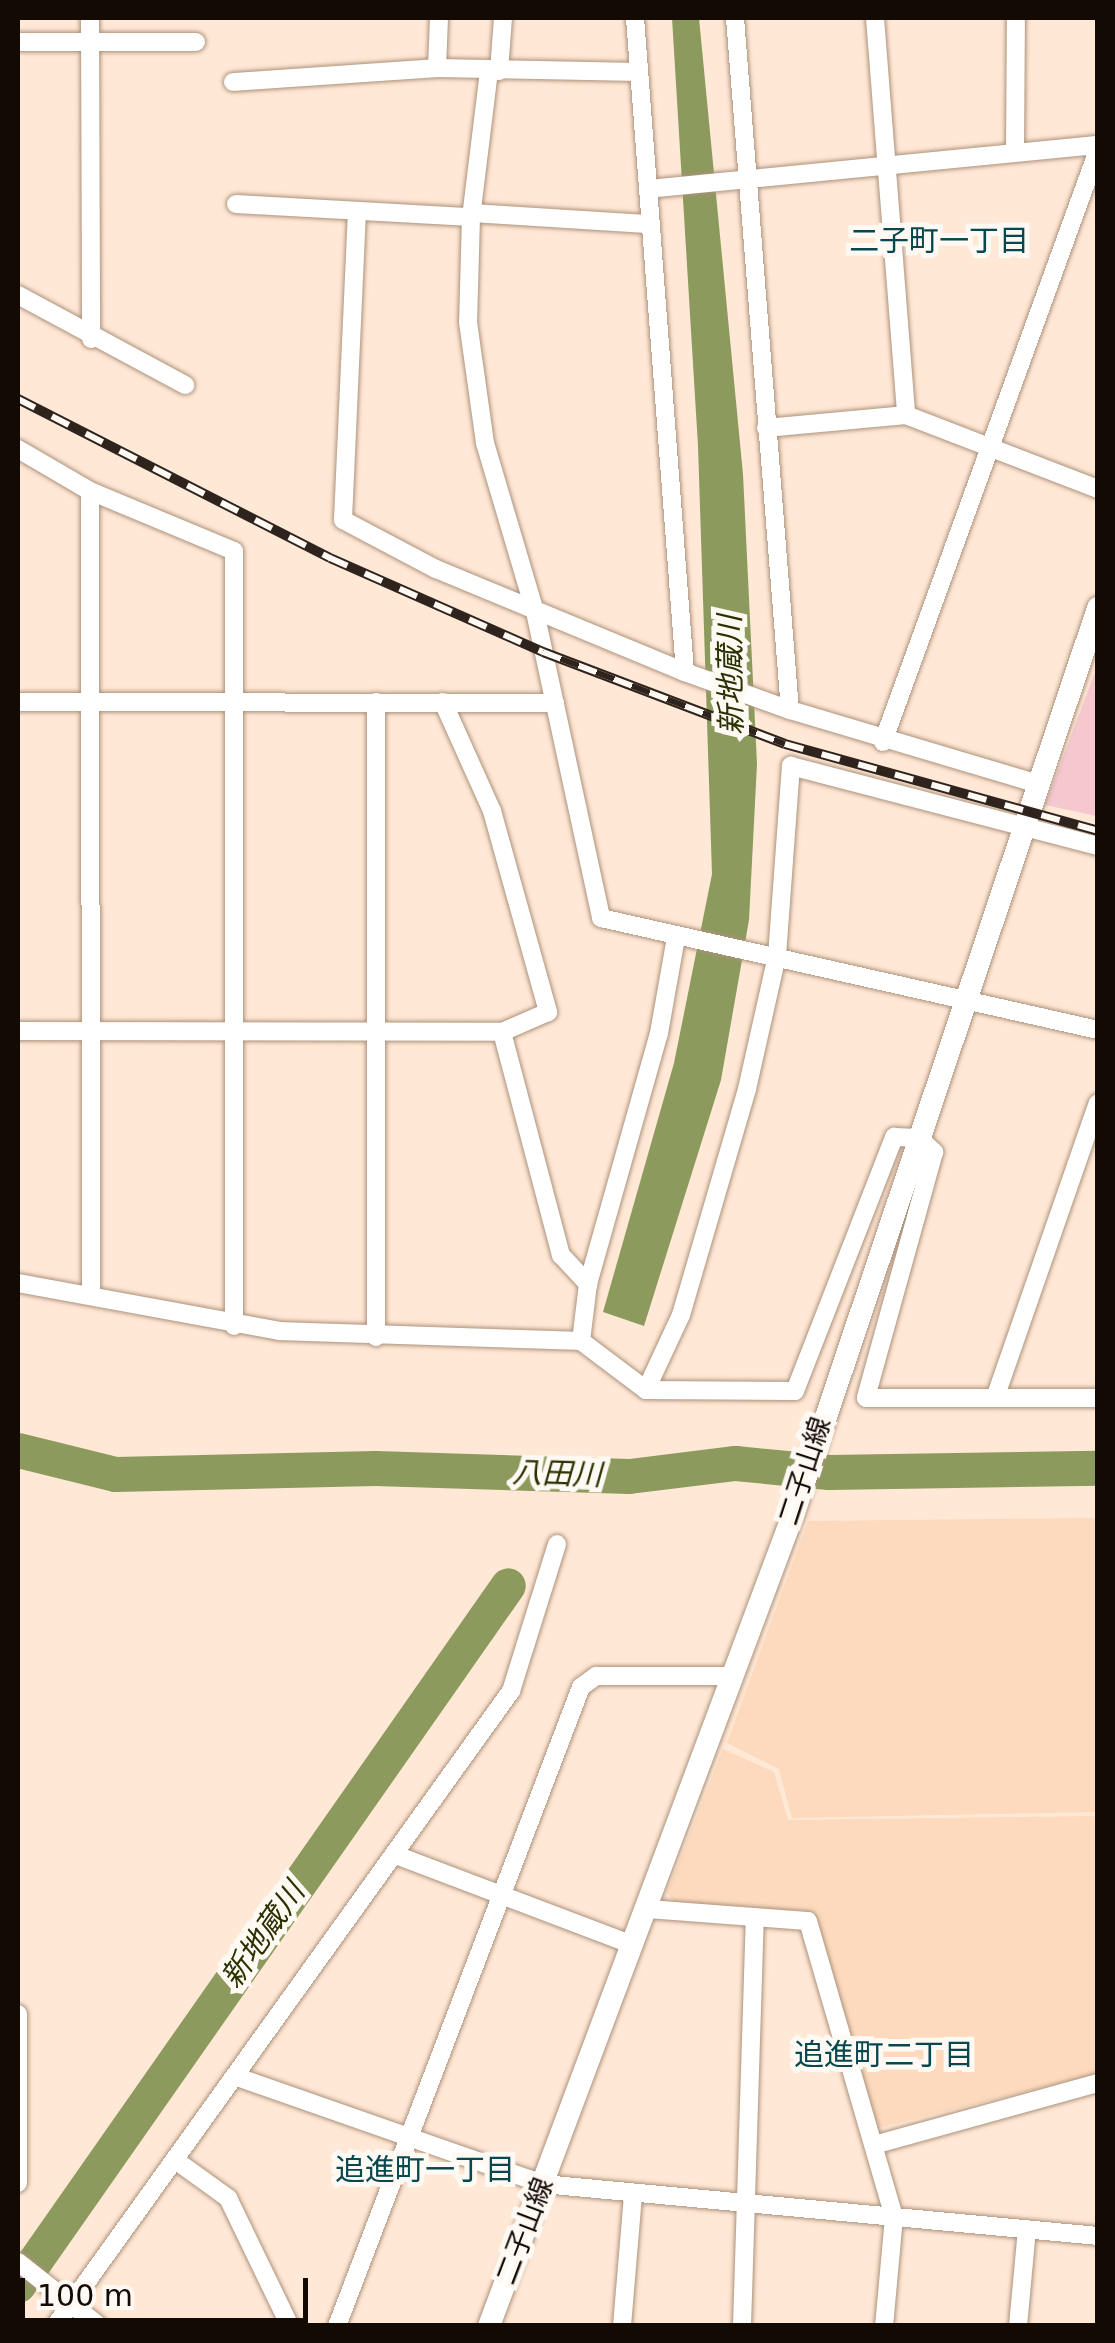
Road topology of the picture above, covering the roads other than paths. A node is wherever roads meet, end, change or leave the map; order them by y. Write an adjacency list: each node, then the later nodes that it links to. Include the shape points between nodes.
1 (90, 18): 10 (street)
2 (438, 18): 11 (street)
3 (502, 18): 12 (street)
4 (634, 18): 13 (street)
5 (735, 18): 18 (street)
6 (875, 18): 17 (street)
7 (1016, 18): 16 (street)
8 (18, 42): 10 (street)
9 (196, 42): 10 (street)
10 (90, 43): 25 (street)
11 (437, 68): 12 (street); 14 (street)
12 (494, 71): 13 (street); 22 (street)
13 (639, 72): 19 (street)
14 (233, 82)
15 (1098, 147): 16 (street); 29 (street)
16 (1016, 152): 17 (street)
17 (883, 165): 18 (street); 27 (street)
18 (742, 178): 19 (street); 28 (street)
19 (654, 188): 23 (street)
20 (236, 204): 21 (street)
21 (357, 210): 22 (street); 34 (street, via 343,520)
22 (472, 215): 23 (street); 34 (street, via 468,322 485,443)
23 (650, 224): 35 (street)
24 (18, 295): 25 (street)
25 (91, 339): 26 (street)
26 (185, 384)
27 (906, 415): 28 (street); 29 (street)
28 (766, 428): 42 (street)
29 (987, 447): 31 (street); 43 (street)
30 (18, 449): 32 (street)
31 (1098, 489)
32 (90, 491): 36 (street, via 234,551); 38 (street)
33 (1098, 608): 44 (street, 二子山線)
34 (534, 612): 35 (street); 41 (street)
35 (684, 672): 42 (street)
36 (235, 700): 38 (street); 39 (street); 50 (street)
37 (18, 702): 38 (street)
38 (91, 702): 54 (street)
39 (376, 702): 40 (street); 52 (street)
40 (444, 702): 41 (street); 55 (street, via 492,811 548,1012)
41 (555, 703): 47 (street, via 601,918)
42 (790, 710): 43 (street)
43 (884, 742): 44 (street)
44 (1035, 783): 45 (street, 二子山線)
45 (1018, 830): 46 (street); 48 (street, via 791,766); 49 (street, 二子山線)
46 (1098, 846)
47 (681, 939): 48 (street); 59 (street)
48 (770, 954): 49 (street); 64 (street, via 681,1315)
49 (963, 994): 51 (street); 57 (street, 二子山線)
50 (236, 1030): 52 (street); 54 (street); 61 (street)
51 (1098, 1030)
52 (378, 1031): 55 (street); 62 (street)
53 (18, 1032): 54 (street)
54 (96, 1032): 60 (street)
55 (502, 1032): 59 (street, via 561,1255)
56 (1098, 1104): 65 (street)
57 (919, 1138): 64 (street, via 894,1137 795,1391); 65 (street, via 934,1152 866,1398); 68 (street, 二子山線, via 796,1506)
58 (18, 1283): 60 (street)
59 (588, 1284): 63 (street)
60 (91, 1294): 61 (street)
61 (234, 1326): 62 (street)
62 (376, 1337): 63 (street)
63 (581, 1342): 64 (street)
64 (646, 1390)
65 (994, 1398): 66 (street)
66 (1098, 1398)
67 (557, 1544): 69 (street, via 511,1691)
68 (731, 1676): 70 (street, via 596,1676 582,1687); 71 (street, 二子山線)
69 (396, 1855): 70 (street); 75 (street)
70 (503, 1894): 73 (street); 77 (street)
71 (647, 1909): 72 (street); 73 (street, 二子山線)
72 (755, 1918): 78 (street, via 808,1921); 83 (street)
73 (633, 1946): 81 (street, 二子山線)
74 (18, 2014): 80 (street)
75 (240, 2078): 77 (street); 79 (street)
76 (1098, 2083): 78 (street)
77 (411, 2135): 81 (street); 92 (street)
78 (874, 2145): 84 (street)
79 (178, 2162): 88 (street); 91 (street, via 228,2198)
80 (18, 2183)
81 (543, 2184): 82 (street); 93 (street, 二子山線)
82 (633, 2194): 83 (street); 94 (street)
83 (745, 2206): 84 (street); 95 (street)
84 (894, 2217): 85 (street); 96 (street)
85 (1026, 2229): 86 (street); 97 (street)
86 (1098, 2236)
87 (18, 2262): 88 (street)
88 (72, 2301): 89 (street); 90 (street)
89 (55, 2326)
90 (99, 2326)
91 (290, 2326)
92 (337, 2326)
93 (489, 2326)
94 (622, 2326)
95 (742, 2326)
96 (884, 2326)
97 (1018, 2326)

